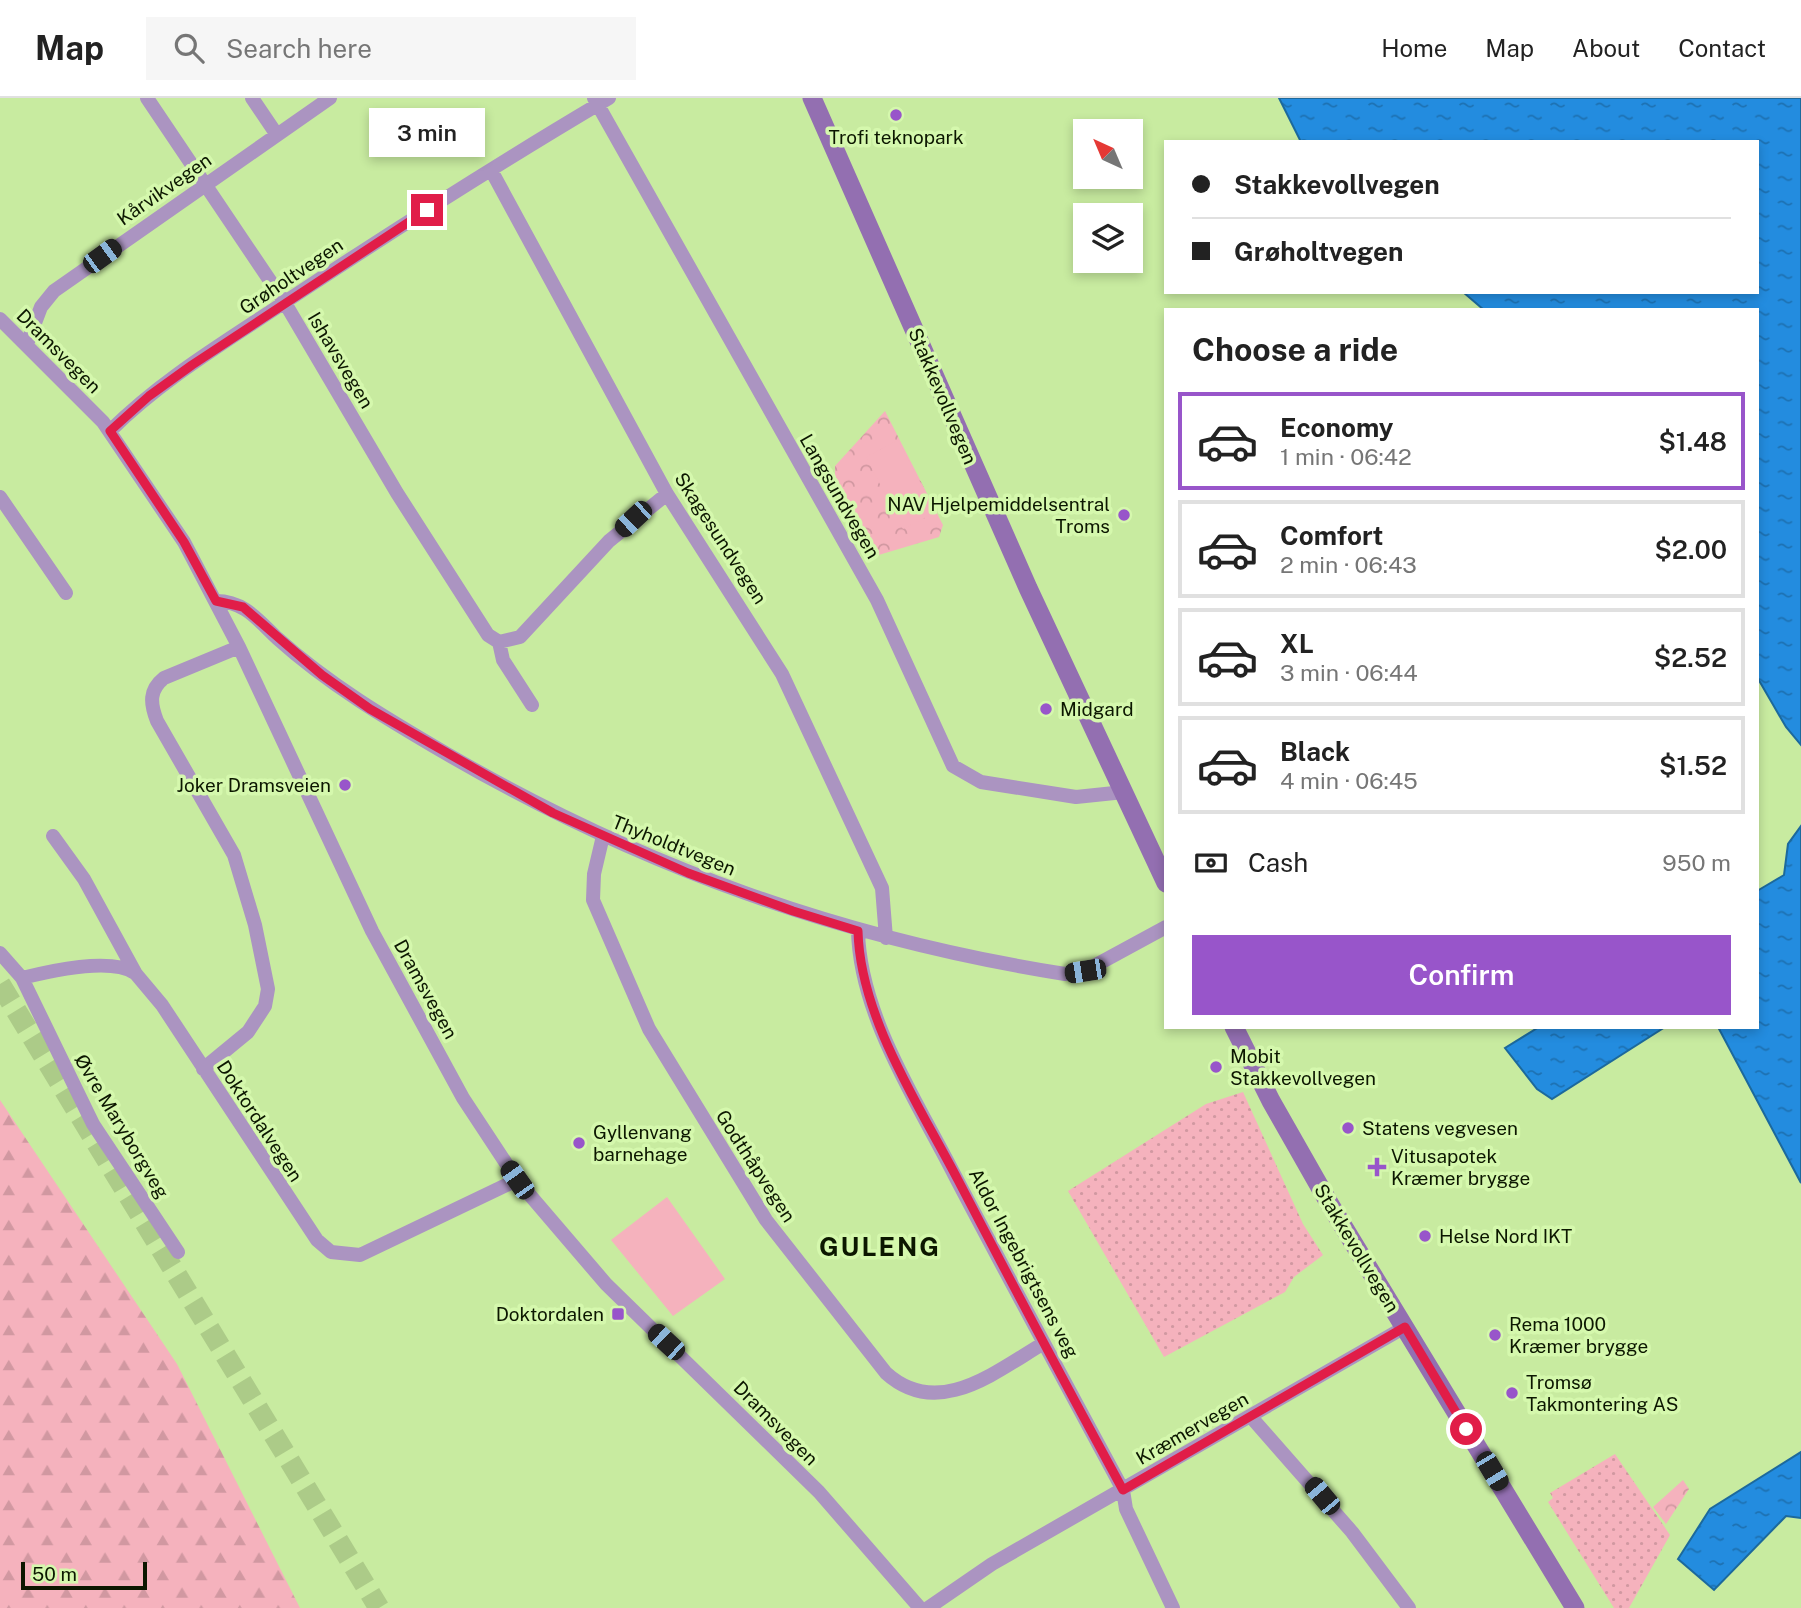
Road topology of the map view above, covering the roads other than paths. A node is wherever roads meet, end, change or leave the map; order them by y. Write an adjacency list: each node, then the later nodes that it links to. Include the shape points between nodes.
1 (148, 98): 8 (street, Ishavsvegen)
2 (252, 98): 6 (street)
3 (330, 98): 6 (street, Kårvikvegen)
4 (813, 98): 20 (street, Stakkevollvegen, via 1028,588)
5 (600, 100): 7 (street, Grøholtvegen); 20 (street, Langsundvegen, via 877,600 953,766 981,782 1076,797)
6 (277, 135): 8 (street, Kårvikvegen)
7 (491, 170): 9 (street, Grøholtvegen); 13 (street, Skagesundvegen)
8 (204, 184): 9 (street, Ishavsvegen); 11 (street, Kårvikvegen, via 54,291 41,307)
9 (285, 303): 12 (street, Grøholtvegen, via 149,396); 17 (street, Ishavsvegen, via 455,585 484,630)
10 (0, 319): 11 (street, Dramsvegen)
11 (27, 344): 12 (street, Dramsvegen)
12 (110, 431): 16 (street, Dramsvegen, via 184,542)
13 (667, 494): 17 (street, via 609,541 520,637); 26 (street, Skagesundvegen, via 763,640 800,708 882,888)
14 (0, 497): 15 (street)
15 (66, 593)
16 (216, 601): 18 (street, Dramsvegen); 22 (street, Thyholdtvegen, via 243,607 322,675 370,709 521,796)
17 (499, 642): 19 (street, Ishavsvegen, via 503,660)
18 (239, 648): 31 (street, via 164,678 156,684 151,701 157,720 234,855 268,989 265,1006 248,1032); 32 (street, Dramsvegen, via 372,931 463,1098)
19 (532, 705)
20 (1124, 792): 23 (street, Stakkevollvegen)
21 (53, 836): 28 (street, Doktordalvegen, via 84,879)
22 (603, 836): 25 (street, Thyholdtvegen, via 746,895); 35 (street, Godthåpvegen, via 593,900 649,1029 766,1220 881,1367 902,1386 937,1395 979,1380)
23 (1164, 879)
24 (1164, 929): 26 (street, Thyholdtvegen, via 1085,971 1065,974)
25 (858, 931): 26 (street, Thyholdtvegen); 35 (street, Aldor Ingebrigtsens veg, via 868,998)
26 (886, 939)
27 (0, 953): 29 (street, Øvre Maryborgveg)
28 (136, 974): 29 (street, via 123,967 105,967); 31 (street, Doktordalvegen)
29 (22, 978): 33 (street, Øvre Maryborgveg, via 93,1124)
30 (1235, 1029): 34 (street, Stakkevollvegen, via 1294,1143)
31 (203, 1069): 32 (street, Doktordalvegen, via 298,1215 331,1252 367,1253)
32 (517, 1180): 38 (street, Dramsvegen, via 606,1284 819,1492)
33 (178, 1252)
34 (1405, 1327): 36 (street, Kræmervegen); 42 (street, Stakkevollvegen)
35 (1044, 1343): 37 (street, Aldor Ingebrigtsens veg)
36 (1251, 1417): 37 (street, Kræmervegen); 41 (street, via 1344,1523)
37 (1123, 1490): 39 (street, Kræmervegen, via 992,1564); 40 (street, Aldor Ingebrigtsens veg, via 1126,1509)
38 (920, 1608)
39 (928, 1608)
40 (1174, 1608)
41 (1409, 1608)
42 (1575, 1608)

